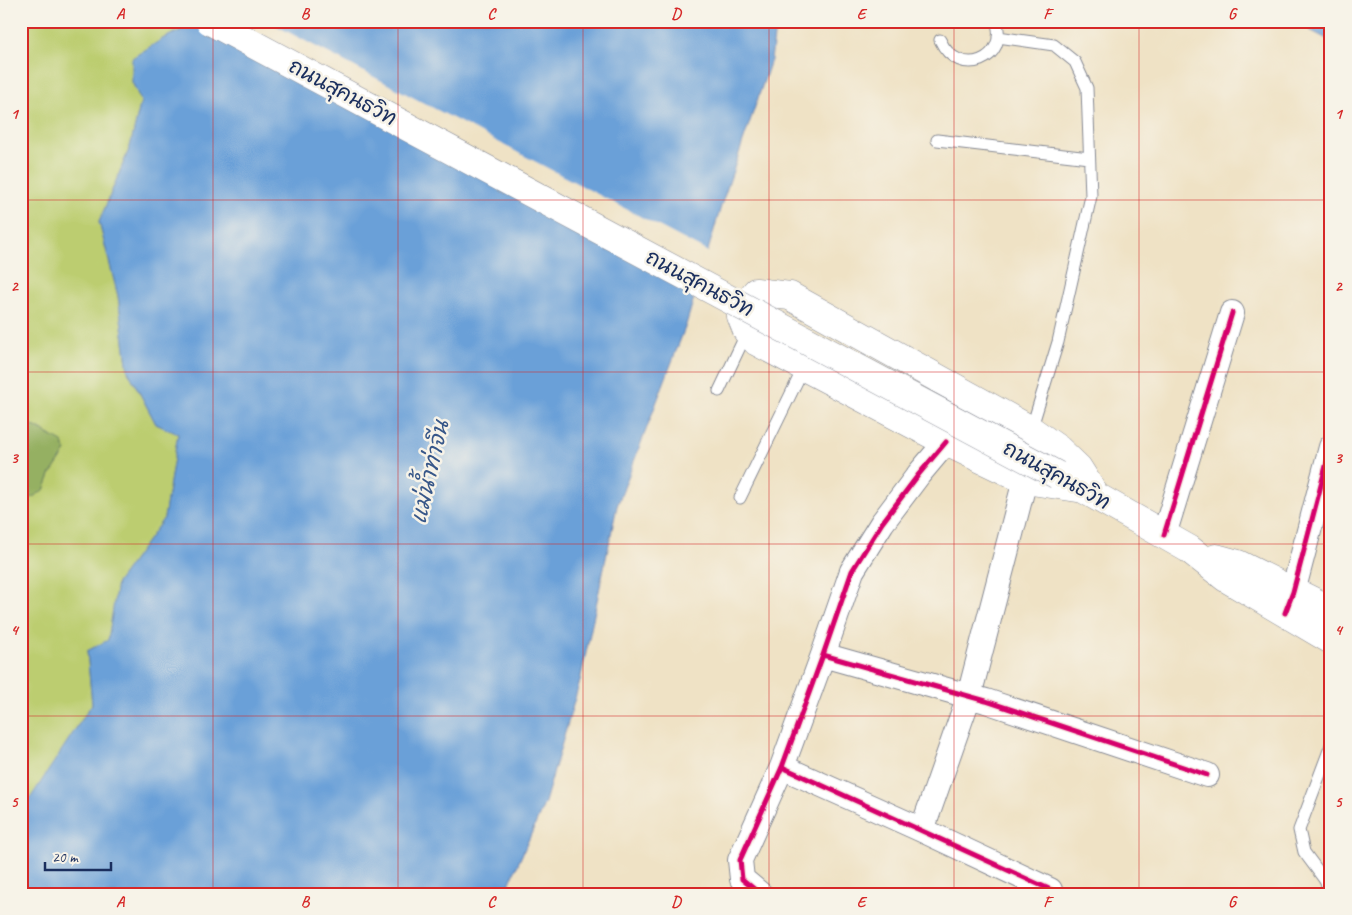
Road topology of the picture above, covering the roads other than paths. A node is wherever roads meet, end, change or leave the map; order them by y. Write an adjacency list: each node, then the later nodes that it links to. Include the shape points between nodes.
1 (210, 21): 15 (main road, ถนนสุคนธวิท, bridge)
2 (996, 21): 3 (lane)
3 (998, 37): 4 (lane, via 989,55 974,62 964,62 951,56); 6 (lane, via 1054,45 1075,62 1087,88)
4 (940, 40)
5 (937, 140): 6 (lane)
6 (1089, 158): 11 (lane, via 1091,196 1082,244 1058,342)
7 (1232, 313): 17 (street)
8 (747, 331): 9 (main road, via 758,342); 10 (lane); 11 (main road, via 742,316 756,292 790,296)
9 (804, 367): 12 (main road); 16 (lane)
10 (719, 391)
11 (1031, 430): 15 (main road, via 1078,468)
12 (946, 442): 14 (main road); 21 (street, via 882,523 852,571)
13 (1331, 447): 18 (street)
14 (1025, 480): 15 (main road); 22 (street)
15 (1089, 492): 17 (main road, ถนนสุคนธวิท)
16 (740, 498)
17 (1164, 535): 18 (main road, ถนนสุคนธวิท, via 1188,549 1238,564)
18 (1289, 602): 19 (main road, ถนนสุคนธวิท); 20 (main road, ถนนสุคนธวิท)
19 (1331, 610)
20 (1331, 640)
21 (823, 655): 22 (street); 24 (street)
22 (969, 696): 25 (street); 26 (street)
23 (1331, 745): 28 (lane, via 1299,830 1304,852)
24 (782, 767): 26 (street); 29 (street, via 740,860 742,879)
25 (1207, 775)
26 (922, 830): 27 (street)
27 (1050, 890)
28 (1331, 892)
29 (760, 894)

